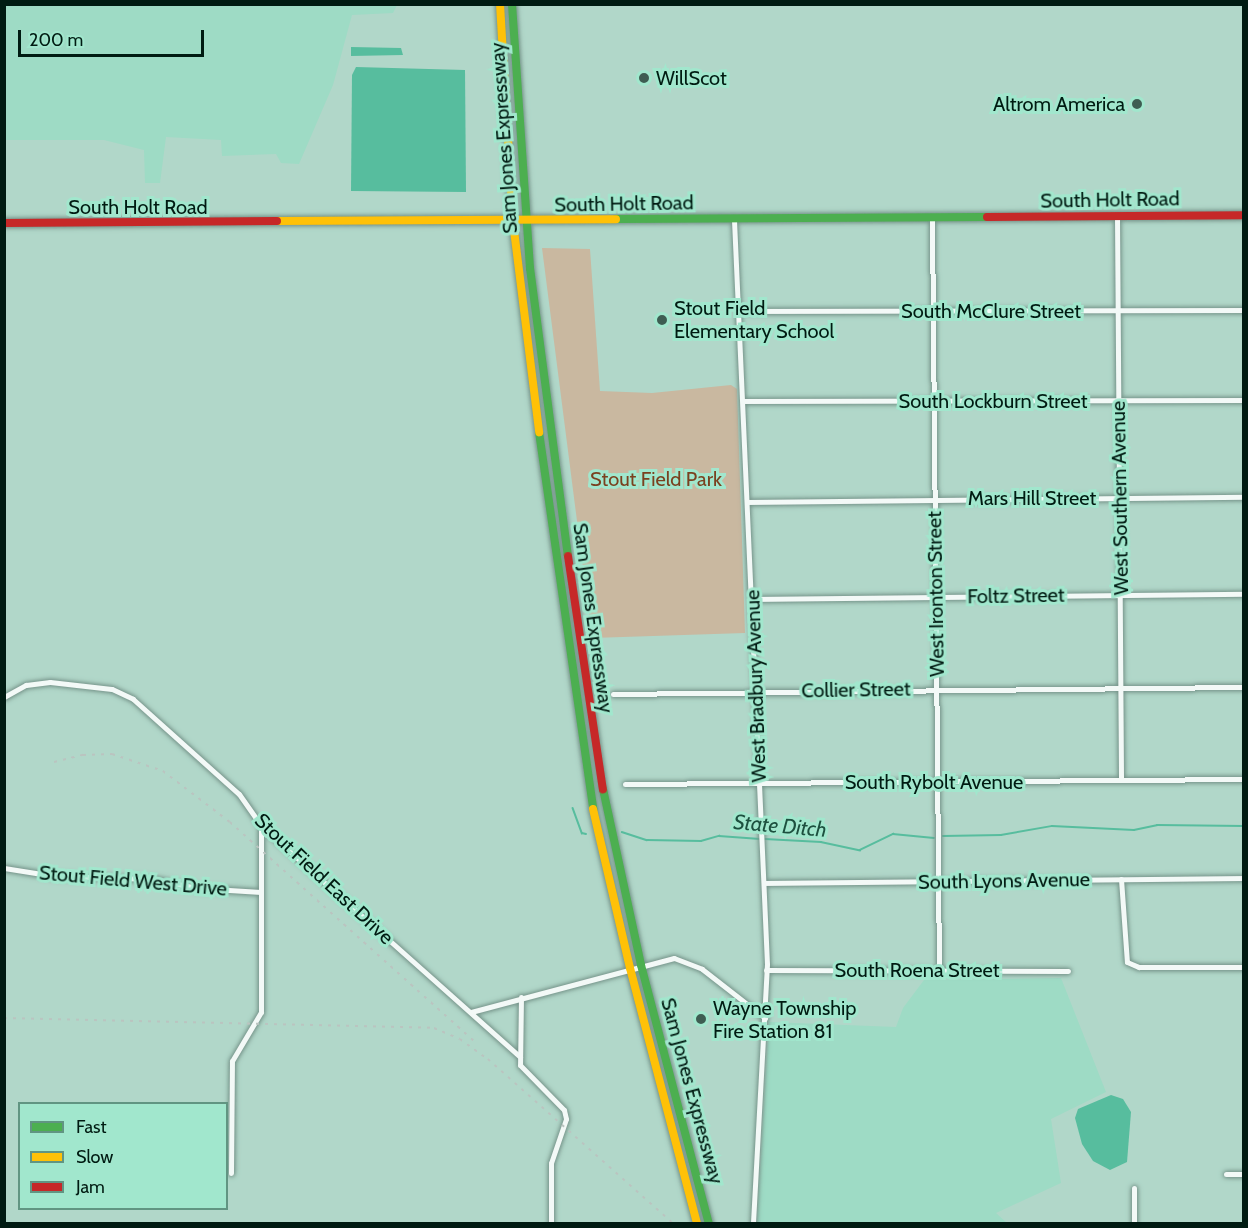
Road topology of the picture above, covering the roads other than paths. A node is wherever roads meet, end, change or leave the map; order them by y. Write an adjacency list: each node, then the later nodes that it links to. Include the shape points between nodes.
1 (500, 4): 7 (main road, Sam Jones Expressway)
2 (512, 4): 8 (main road, Sam Jones Expressway)
3 (1244, 215): 4 (main road, South Holt Road)
4 (1117, 216): 5 (main road, South Holt Road); 10 (street, West Southern Avenue)
5 (932, 218): 6 (main road, South Holt Road); 13 (street, West Ironton Street)
6 (734, 220): 8 (main road, South Holt Road); 12 (street, West Bradbury Avenue)
7 (513, 222): 8 (main road, South Holt Road); 9 (main road, South Holt Road); 46 (main road, Sam Jones Expressway, via 581,737)
8 (525, 222): 44 (main road, Sam Jones Expressway, via 593,740 622,891)
9 (4, 223)
10 (1118, 310): 11 (street, South McClure Street); 13 (street, South McClure Street); 17 (street, West Southern Avenue)
11 (1244, 310)
12 (740, 311): 13 (street, South McClure Street); 15 (street, West Bradbury Avenue)
13 (933, 311): 16 (street, West Ironton Street)
14 (1244, 400): 17 (street, South Lockburn Street)
15 (743, 401): 16 (street, South Lockburn Street); 21 (street, West Bradbury Avenue)
16 (934, 401): 17 (street, South Lockburn Street); 19 (street, West Ironton Street)
17 (1119, 401): 20 (street, West Southern Avenue)
18 (1244, 497): 20 (street, Mars Hill Street)
19 (934, 498): 20 (street, Mars Hill Street); 21 (street, Mars Hill Street); 24 (street, West Ironton Street)
20 (1120, 498): 23 (street, West Southern Avenue)
21 (748, 502): 25 (street, West Bradbury Avenue)
22 (1244, 594): 23 (street, Foltz Street)
23 (1121, 596): 24 (street, Foltz Street); 28 (street, West Southern Avenue)
24 (935, 597): 25 (street, Foltz Street); 27 (street, West Ironton Street)
25 (752, 599): 29 (street, West Bradbury Avenue)
26 (1244, 687): 28 (street, Collier Street)
27 (937, 689): 28 (street, Collier Street); 29 (street, Collier Street); 34 (street, West Ironton Street)
28 (1122, 689): 33 (street, West Southern Avenue)
29 (756, 691): 30 (street, Collier Street); 35 (street, West Bradbury Avenue)
30 (613, 694)
31 (4, 697): 37 (street, Stout Field East Drive, via 26,685 47,682 126,694 239,794)
32 (1244, 779): 33 (street, South Rybolt Avenue)
33 (1121, 780): 34 (street, South Rybolt Avenue)
34 (938, 782): 35 (street, South Rybolt Avenue); 41 (street, West Ironton Street)
35 (760, 783): 36 (street, South Rybolt Avenue); 42 (street, West Bradbury Avenue)
36 (625, 784)
37 (261, 826): 43 (street); 51 (street, Stout Field East Drive)
38 (4, 868): 43 (street, Stout Field West Drive, via 54,876 154,879 197,888)
39 (1244, 878): 40 (street, South Lyons Avenue)
40 (1121, 879): 41 (street, South Lyons Avenue); 45 (street, via 1127,962 1139,967)
41 (939, 882): 42 (street, South Lyons Avenue); 48 (street, West Ironton Street)
42 (764, 883): 47 (street, West Bradbury Avenue)
43 (261, 892): 54 (street, via 261,1012 232,1061)
44 (641, 965): 46 (street); 52 (street, via 669,958 684,960); 60 (main road, Sam Jones Expressway)
45 (1244, 967)
46 (630, 968): 50 (street); 59 (main road, Sam Jones Expressway)
47 (766, 970): 48 (street, South Roena Street); 52 (street, West Bradbury Avenue)
48 (939, 970): 49 (street, South Roena Street)
49 (1068, 971)
50 (521, 997): 51 (street); 53 (street)
51 (471, 1012): 53 (street, Stout Field East Drive)
52 (765, 1018): 61 (street, West Bradbury Avenue)
53 (520, 1057): 58 (street, Stout Field East Drive, via 525,1072 564,1110 564,1127 551,1163)
54 (231, 1173)
55 (1226, 1174): 56 (street)
56 (1244, 1174)
57 (1134, 1188): 62 (street)
58 (551, 1224)
59 (697, 1224)
60 (709, 1224)
61 (753, 1224)
62 (1134, 1224)

